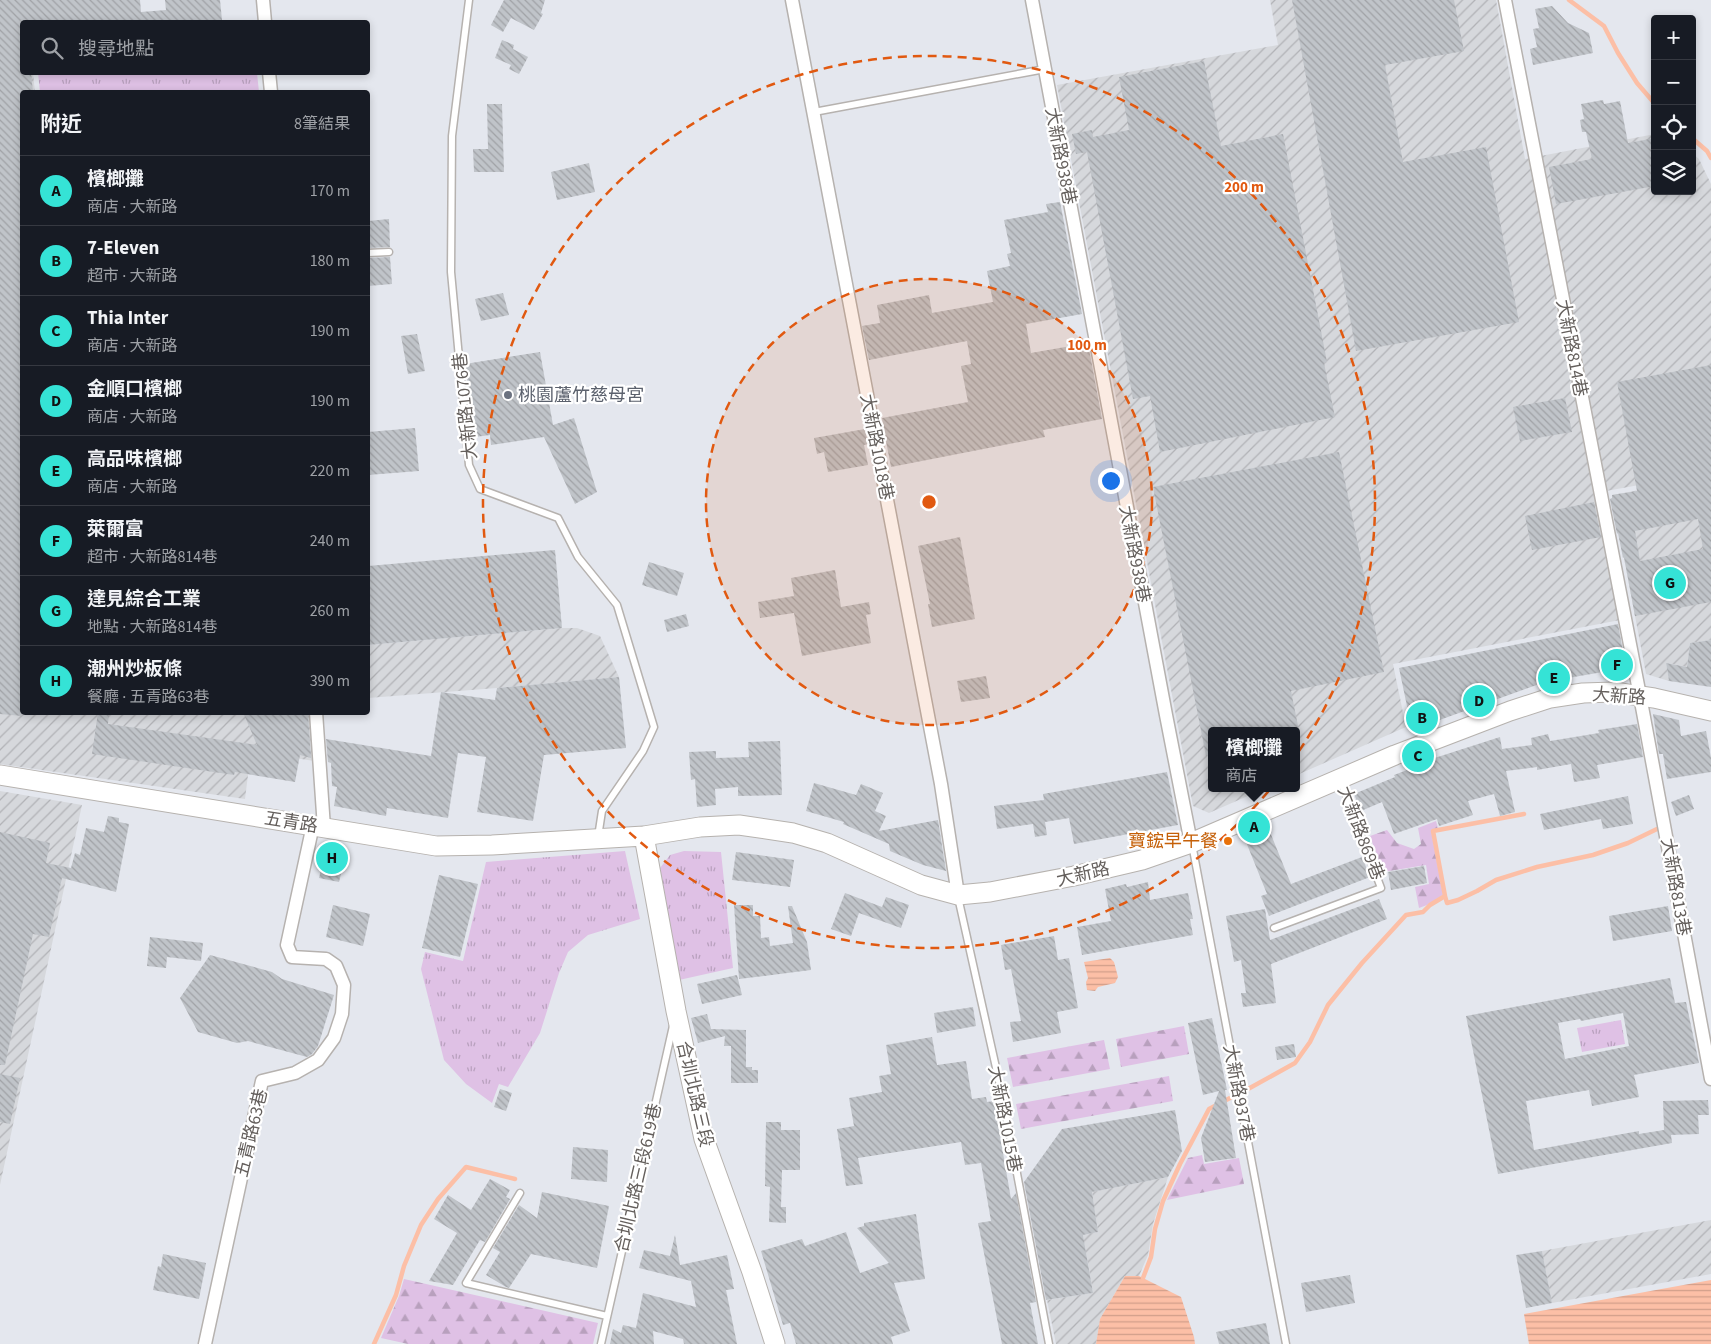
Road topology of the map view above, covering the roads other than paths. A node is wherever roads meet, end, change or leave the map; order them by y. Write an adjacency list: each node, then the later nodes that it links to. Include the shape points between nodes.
1 (263, 0): 6 (street)
2 (469, 0): 20 (lane, 大新路1076巷, via 452,136 452,272 470,464 480,490 558,518 578,557 617,605 654,727 643,751 602,811)
3 (792, 0): 10 (street, 大新路1018巷)
4 (1032, 0): 7 (street, 大新路938巷)
5 (1505, 0): 13 (street, 大新路814巷)
6 (265, 20)
7 (1045, 68): 10 (lane); 21 (street, 大新路938巷)
8 (269, 75): 9 (street)
9 (271, 90)
10 (814, 112): 22 (street, 大新路1018巷, via 939,774)
11 (389, 252): 12 (lane)
12 (370, 254)
13 (1640, 696): 14 (street, 大新路); 17 (street, 大新路, via 1614,692 1550,698); 25 (street, 大新路813巷)
14 (1711, 711)
15 (316, 715): 18 (street)
16 (0, 775): 18 (street, 五青路)
17 (1340, 778): 21 (street, 大新路); 23 (lane, 大新路869巷, via 1381,888)
18 (318, 827): 20 (street, 五青路, via 436,846); 28 (street, 五青路63巷, via 287,945 292,957 326,959 336,966 344,986 342,1014 334,1038 318,1060 295,1072 262,1081)
19 (644, 836): 20 (street, 五青路); 22 (street, 大新路, via 739,825 793,833 826,843 921,885); 24 (street, 合圳北路三段)
20 (598, 838)
21 (1191, 843): 22 (street, 大新路, via 1142,860 1074,876); 32 (lane, 大新路937巷)
22 (958, 895): 31 (lane, 大新路1015巷, via 1003,1099)
23 (1274, 928)
24 (676, 1011): 27 (lane, 合圳北路三段619巷); 30 (street, 合圳北路三段, via 704,1139)
25 (1711, 1079)
26 (520, 1193): 27 (lane, via 466,1283)
27 (606, 1316): 29 (lane, 合圳北路三段619巷)
28 (205, 1344)
29 (601, 1344)
30 (775, 1344)
31 (1049, 1344)
32 (1286, 1344)

